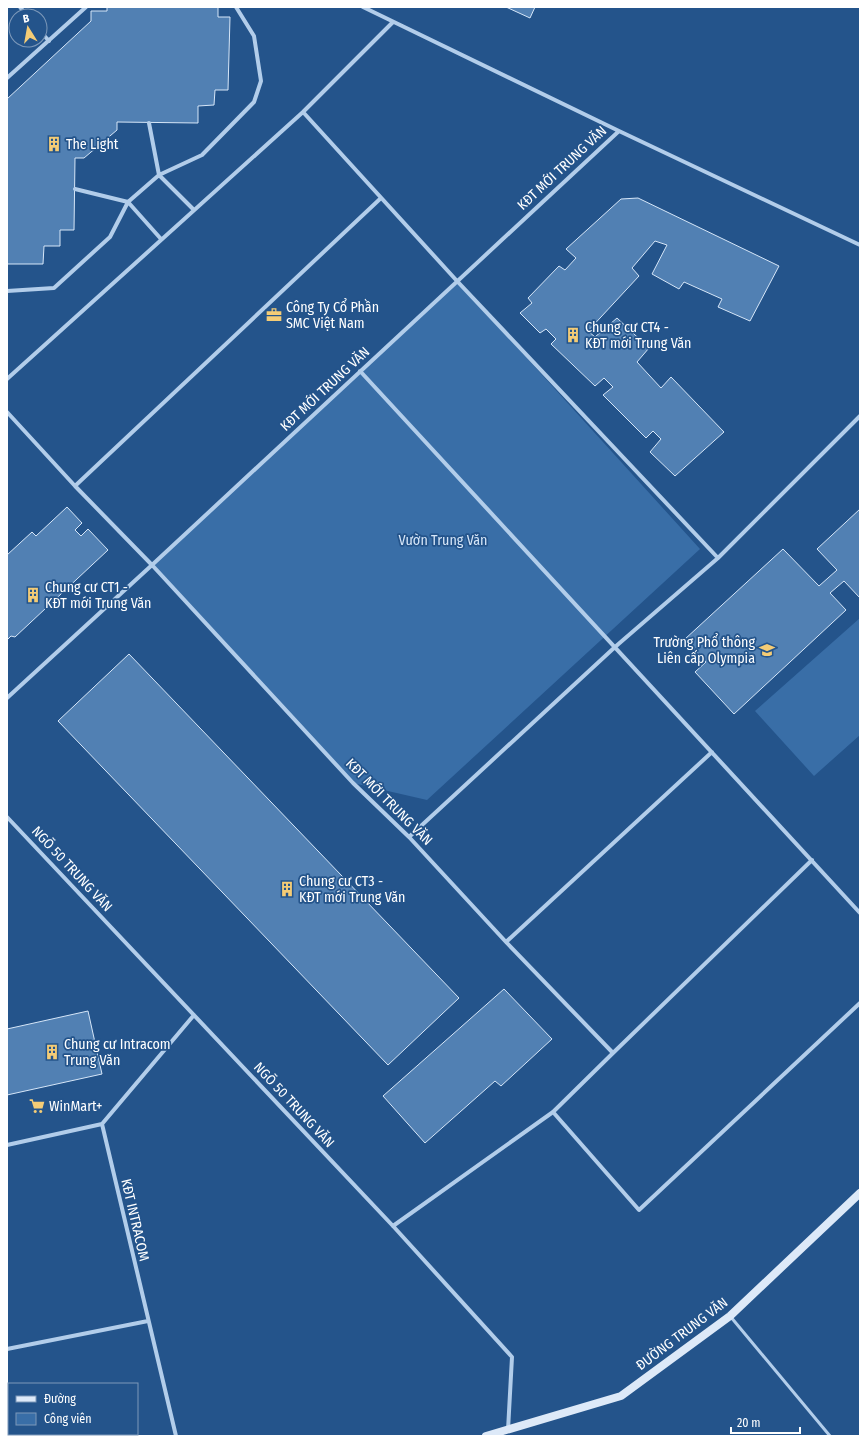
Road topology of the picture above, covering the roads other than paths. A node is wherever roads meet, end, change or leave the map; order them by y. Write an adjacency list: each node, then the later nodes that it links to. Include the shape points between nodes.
1 (86, 7): 5 (street)
2 (236, 7): 10 (street, via 254,36 261,81 254,102 202,155)
3 (363, 7): 4 (street)
4 (393, 22): 7 (street); 9 (street)
5 (49, 41): 6 (street)
6 (7, 78)
7 (303, 112): 12 (street); 14 (street)
8 (149, 123): 10 (street)
9 (619, 131): 16 (street); 17 (street, KĐT MỚI TRUNG VĂN)
10 (159, 175): 13 (street); 14 (street)
11 (75, 189): 13 (street)
12 (381, 198): 17 (street); 23 (street)
13 (128, 202): 15 (street); 18 (street, via 110,237 54,288)
14 (194, 210): 15 (street)
15 (162, 239): 20 (street)
16 (860, 245)
17 (457, 281): 19 (street, KĐT MỚI TRUNG VĂN); 24 (street)
18 (7, 291)
19 (360, 371): 25 (street, KĐT MỚI TRUNG VĂN); 26 (street)
20 (7, 380)
21 (7, 412): 23 (street, KĐT MỚI TRUNG VĂN)
22 (860, 416): 24 (street)
23 (75, 486): 25 (street, KĐT MỚI TRUNG VĂN)
24 (718, 558): 26 (street)
25 (152, 565): 27 (street, KĐT MỚI TRUNG VĂN); 30 (street, KĐT MỚI TRUNG VĂN, via 353,783)
26 (615, 646): 28 (street); 30 (street)
27 (7, 698)
28 (712, 752): 31 (street); 33 (street)
29 (7, 817): 35 (street, NGÕ 50 TRUNG VĂN)
30 (409, 837): 33 (street, KĐT MỚI TRUNG VĂN)
31 (812, 860): 32 (street); 36 (street)
32 (860, 913)
33 (506, 942): 36 (street, KĐT MỚI TRUNG VĂN)
34 (860, 1003): 37 (street, via 639,1210)
35 (194, 1015): 38 (street); 41 (street, NGÕ 50 TRUNG VĂN)
36 (613, 1053): 37 (street)
37 (554, 1112): 41 (street)
38 (102, 1124): 39 (street); 43 (street, KĐT INTRACOM)
39 (7, 1144)
40 (860, 1193): 42 (street, ĐƯỜNG TRUNG VĂN)
41 (393, 1226): 45 (street, NGÕ 50 TRUNG VĂN, via 512,1357)
42 (730, 1316): 45 (street, ĐƯỜNG TRUNG VĂN, via 621,1396); 48 (lane)
43 (148, 1321): 44 (street); 46 (street, KĐT INTRACOM)
44 (7, 1349)
45 (508, 1430): 47 (street, ĐƯỜNG TRUNG VĂN)
46 (176, 1436)
47 (486, 1436)
48 (830, 1436)

